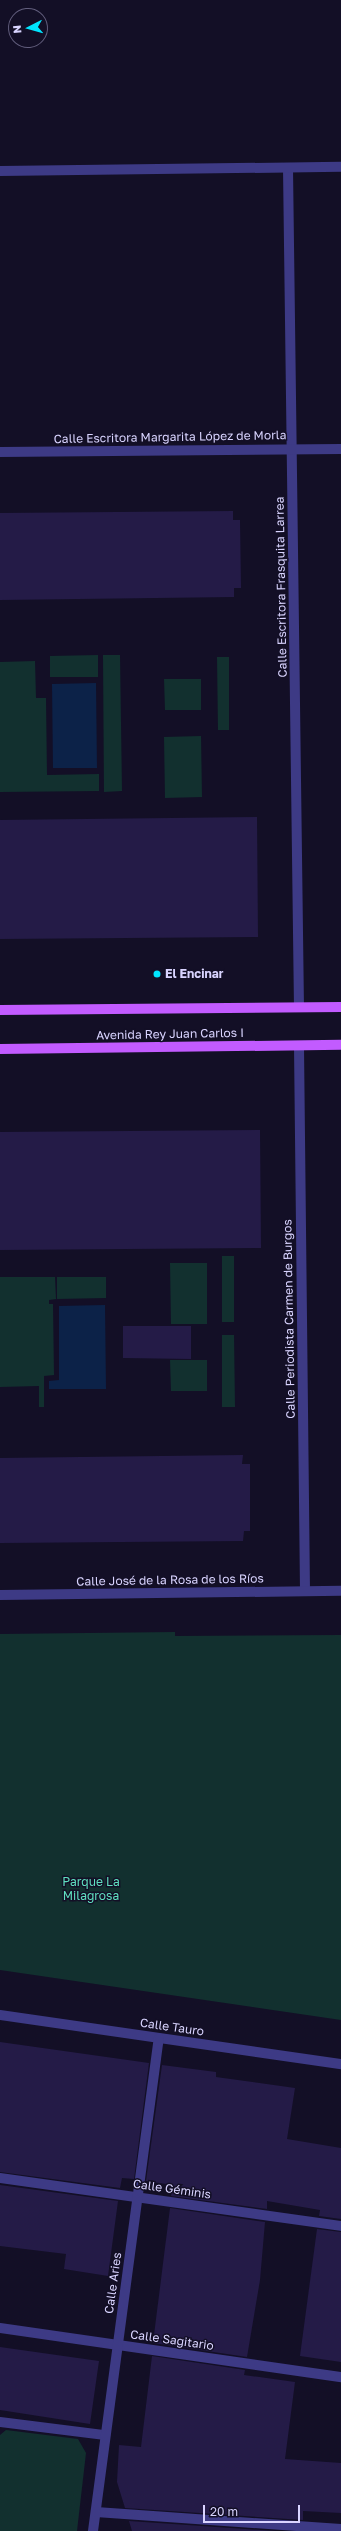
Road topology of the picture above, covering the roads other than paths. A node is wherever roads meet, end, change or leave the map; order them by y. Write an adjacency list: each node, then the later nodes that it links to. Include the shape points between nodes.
1 (341, 167): 2 (street)
2 (288, 168): 3 (street); 4 (street, Calle Escritora Frasquita Larrea)
3 (0, 171)
4 (293, 449): 5 (street, Calle Escritora Margarita López de Morla); 6 (street, Calle Escritora Margarita López de Morla); 7 (street, Calle Escritora Frasquita Larrea)
5 (341, 449)
6 (0, 452)
7 (299, 1007): 8 (main road); 9 (main road)
8 (341, 1007)
9 (0, 1010)
10 (341, 1045): 11 (main road, Avenida Rey Juan Carlos I)
11 (299, 1046): 12 (main road, Avenida Rey Juan Carlos I); 13 (street, Calle Periodista Carmen de Burgos)
12 (0, 1049)
13 (305, 1591): 14 (street, Calle José de la Rosa de los Ríos); 15 (street, Calle José de la Rosa de los Ríos)
14 (341, 1591)
15 (0, 1595)
16 (0, 2014): 17 (street, Calle Tauro)
17 (159, 2038): 18 (street, Calle Tauro); 20 (street, Calle Aries)
18 (341, 2064)
19 (0, 2178): 20 (street, Calle Géminis)
20 (138, 2197): 21 (street, Calle Géminis); 23 (street, Calle Aries)
21 (341, 2226)
22 (0, 2328): 23 (street, Calle Sagitario)
23 (118, 2345): 24 (street, Calle Sagitario); 26 (street, Calle Aries)
24 (341, 2377)
25 (0, 2422): 26 (street)
26 (105, 2434): 27 (street, Calle Aries)
27 (96, 2512): 28 (street); 29 (street, Calle Aries)
28 (341, 2529)
29 (93, 2531)

